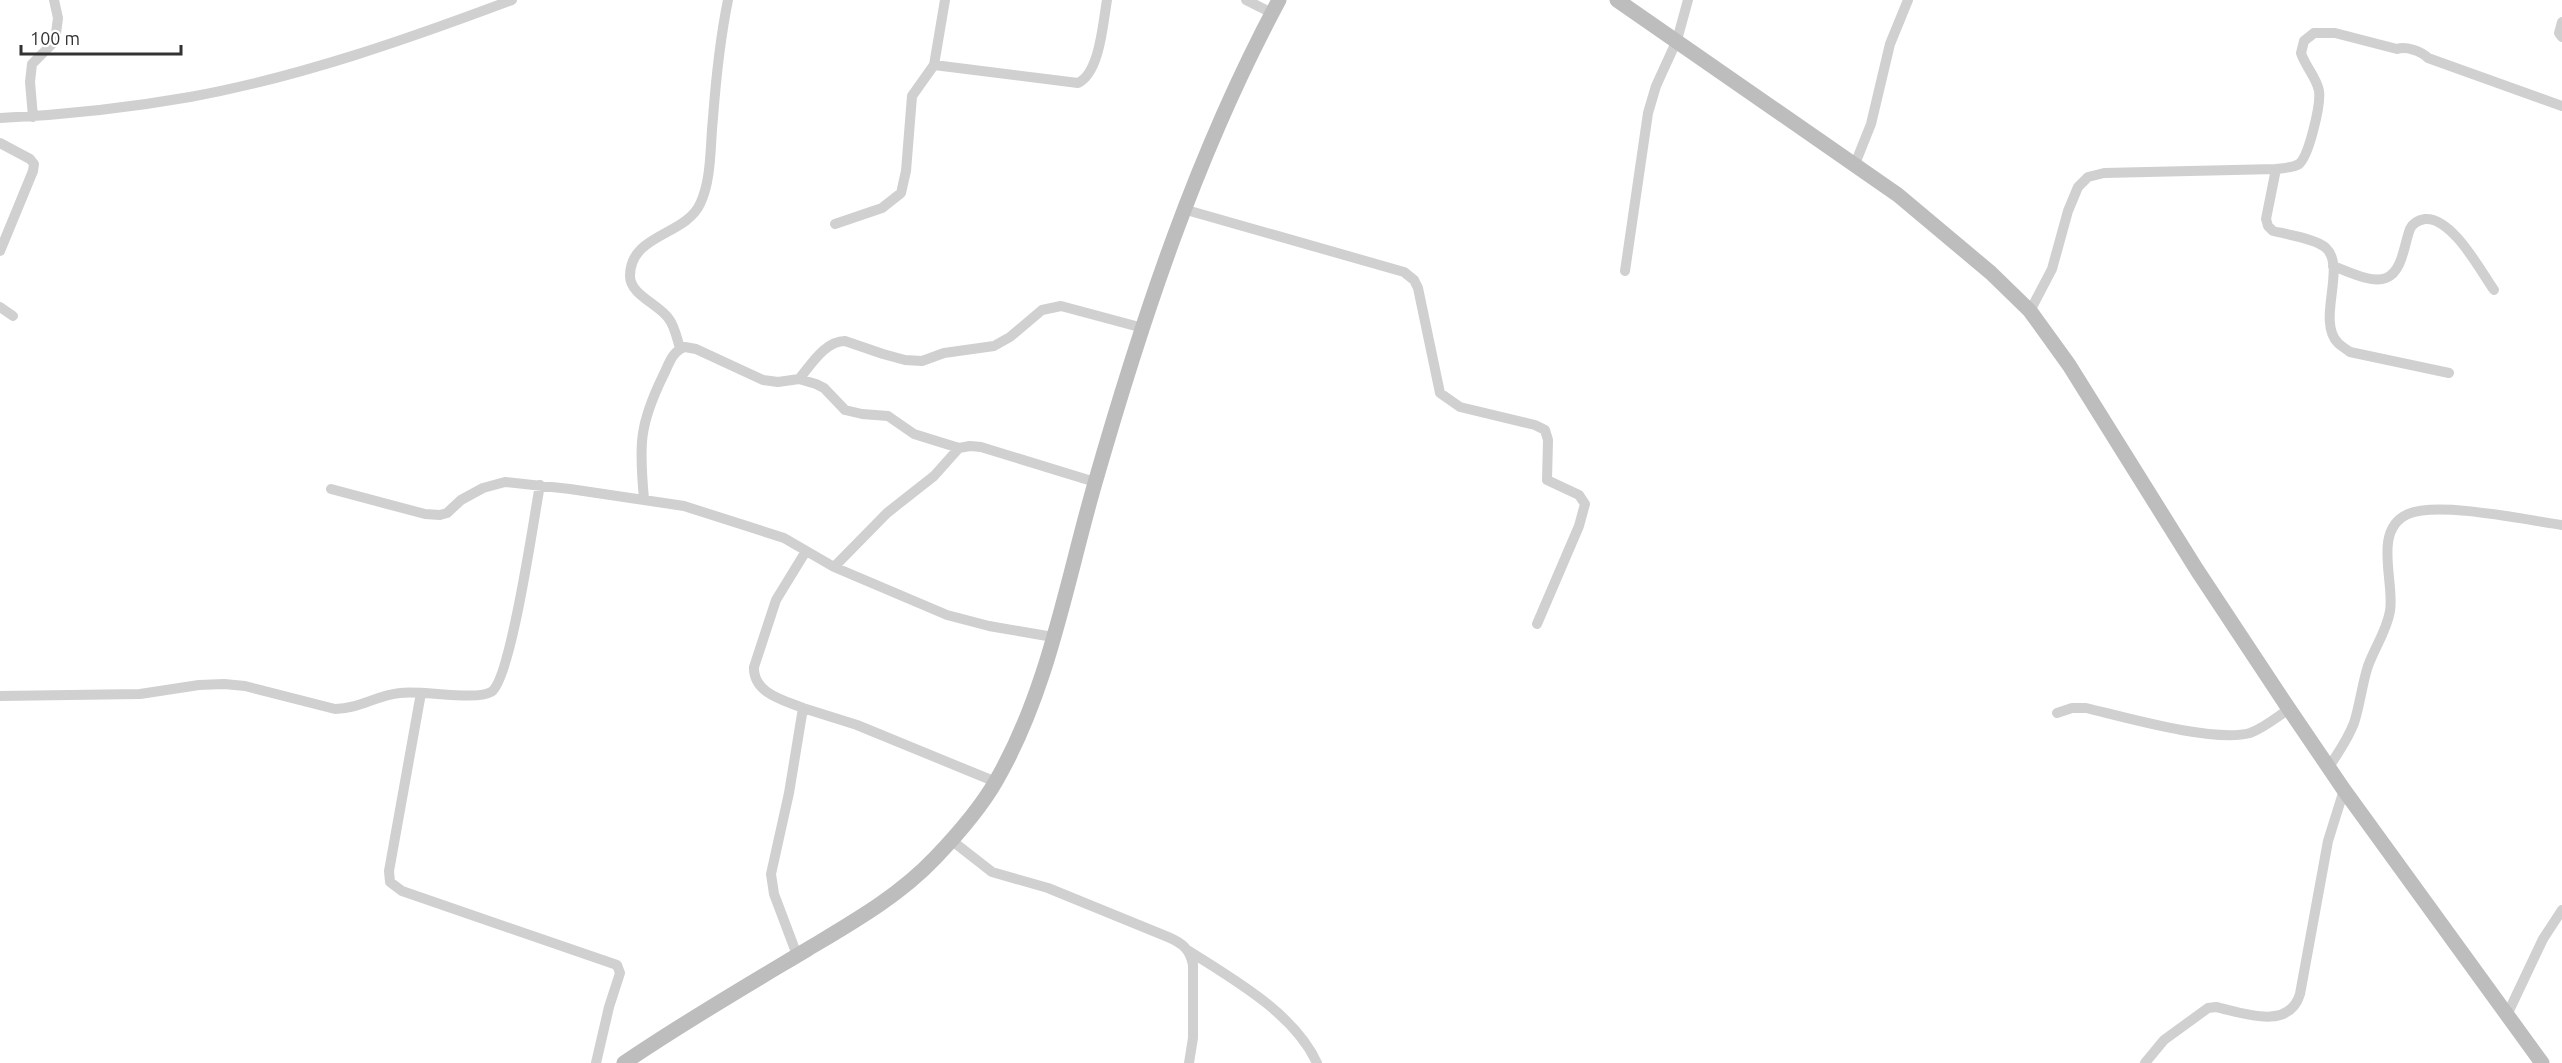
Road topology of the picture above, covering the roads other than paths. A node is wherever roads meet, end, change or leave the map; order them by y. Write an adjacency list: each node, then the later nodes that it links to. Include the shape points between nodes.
1 (54, 0): 16 (street, via 58,18 55,41 32,64)
2 (512, 0): 16 (street, via 340,60 190,97)
3 (728, 0): 31 (street, via 700,203 689,218 639,250 630,272 634,289 669,319)
4 (945, 0): 14 (street)
5 (1107, 0): 14 (street, via 1095,62 1088,77 1078,83)
6 (1246, 0): 10 (street)
7 (1617, 0): 13 (street)
8 (1688, 0): 13 (street)
9 (1908, 0): 19 (street, via 1895,28 1871,124)
10 (1276, 7): 21 (street, via 1216,127)
11 (2562, 22): 12 (street)
12 (2562, 37)
13 (1677, 40): 19 (street); 25 (street, via 1648,113)
14 (934, 65): 22 (street, via 912,96 901,193 882,208)
15 (2562, 106): 20 (street, via 2424,54 2335,33 2314,33 2304,41 2301,53 2319,90 2307,150 2298,165)
16 (33, 117): 17 (street)
17 (0, 118)
18 (0, 143): 23 (street, via 34,164)
19 (1855, 164): 28 (street, via 1936,224)
20 (2276, 169): 24 (street, via 2268,226 2272,231 2325,246); 28 (street, via 2104,173 2088,177 2073,196 2052,269)
21 (1183, 209): 30 (street); 42 (street, via 1404,272 1418,288 1440,393 1460,407 1545,430 1547,480 1579,495 1585,504)
22 (836, 224)
23 (0, 251)
24 (2333, 266): 26 (street, via 2374,279 2389,277 2397,269 2411,227 2419,220 2429,219 2445,226 2463,245); 32 (street, via 2330,318 2338,343 2350,351)
25 (1625, 271)
26 (2494, 290)
27 (0, 307): 29 (street)
28 (2030, 311): 47 (street, via 2069,365)
29 (13, 316)
30 (1143, 328): 33 (street, via 1073,308 1052,307 1042,310 994,346 944,353 922,361 905,360 839,341); 35 (street)
31 (680, 348): 33 (street, via 696,349 763,380); 38 (street, via 645,418 641,466)
32 (2449, 373)
33 (799, 379): 34 (street, via 824,388 844,410 888,416 914,434)
34 (959, 448): 35 (street, via 981,447); 41 (street)
35 (1095, 482): 43 (street)
36 (540, 485): 37 (street, via 504,482 483,488 440,515); 38 (street); 44 (street, via 508,656 498,685 491,692 477,695)
37 (331, 489)
38 (644, 499): 40 (street, via 740,522)
39 (2562, 525): 49 (street, via 2437,509 2409,514 2397,522 2388,546 2391,599 2386,624 2368,666 2354,722)
40 (806, 550): 41 (street); 46 (street, via 776,600 753,672 764,689)
41 (834, 567): 43 (street, via 947,615)
42 (1537, 624)
43 (1053, 637): 50 (street, via 1032,705)
44 (421, 693): 45 (street, via 391,694 348,709 224,684 140,694); 57 (street, via 390,882 402,891 617,965 620,973)
45 (0, 696)
46 (802, 708): 50 (street, via 857,725); 55 (street, via 789,794 771,874 774,894)
47 (2289, 709): 48 (street, via 2257,730 2232,735 2189,731 2086,708); 49 (street)
48 (2057, 713)
49 (2329, 767): 51 (street)
50 (996, 782): 52 (street)
51 (2344, 789): 56 (street); 61 (street, via 2328,841 2300,994 2294,1008 2274,1017 2208,1008 2164,1040)
52 (951, 840): 54 (street, via 992,872 1048,888 1168,937); 55 (street, via 889,898)
53 (2562, 910): 56 (street, via 2543,939)
54 (1189, 951): 59 (street, via 1194,1002); 60 (street, via 1288,1022 1308,1045)
55 (797, 955): 58 (street)
56 (2507, 1015): 62 (street)
57 (596, 1063)
58 (624, 1063)
59 (1189, 1063)
60 (1317, 1063)
61 (2145, 1063)
62 (2542, 1063)

